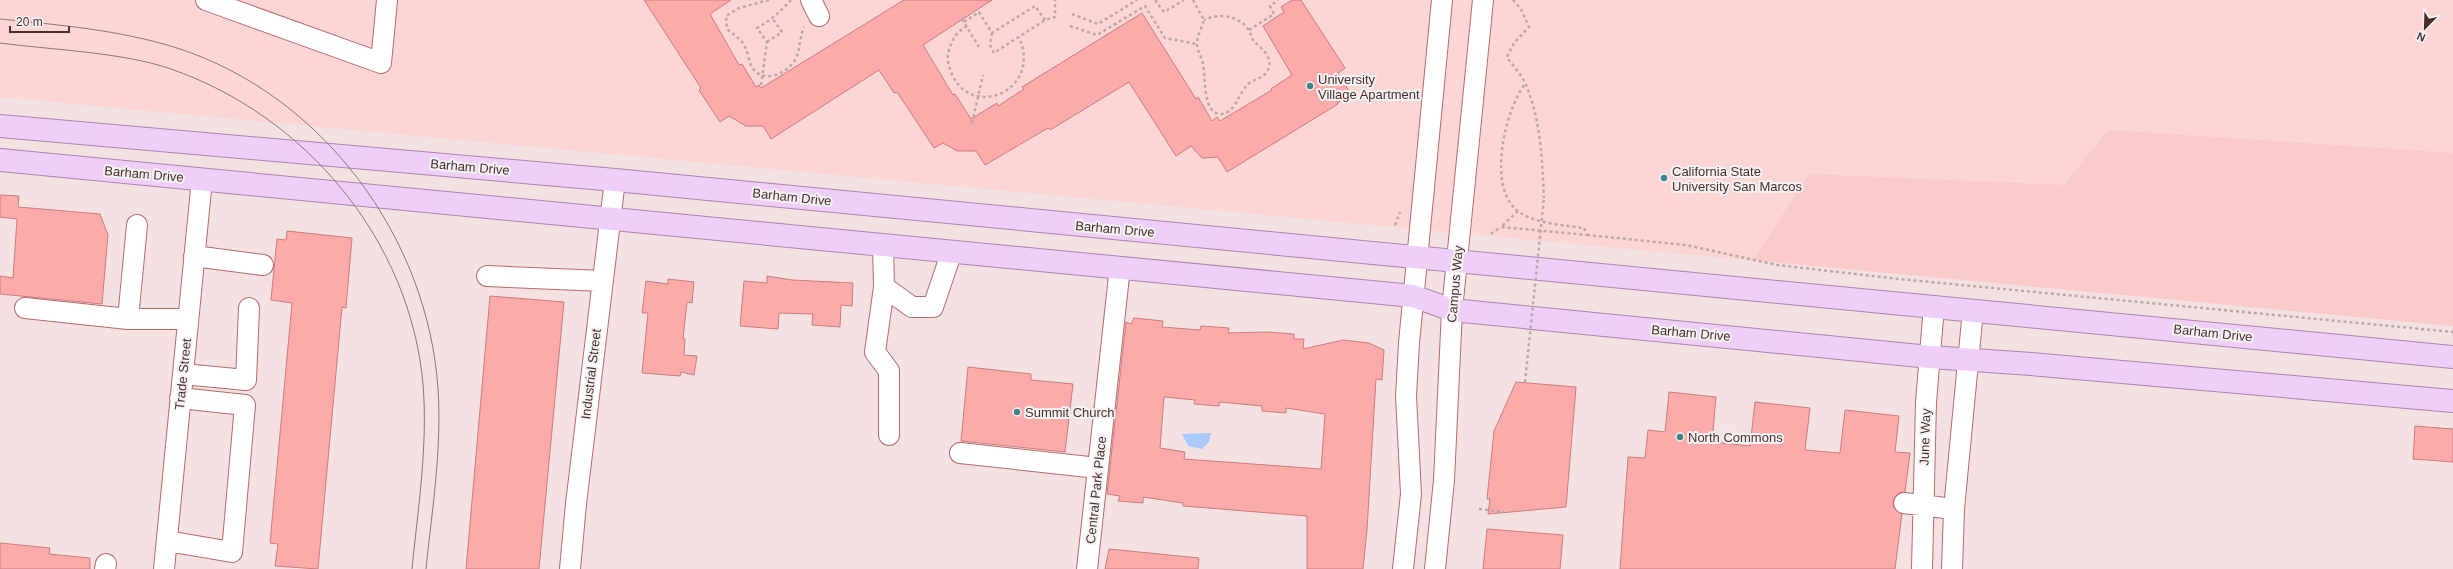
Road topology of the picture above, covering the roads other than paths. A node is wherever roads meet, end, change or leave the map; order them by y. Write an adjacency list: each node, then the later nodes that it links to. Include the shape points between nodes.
1 (206, 0): 2 (street, via 381,63)
2 (387, 0)
3 (1442, 0): 14 (street)
4 (1483, 0): 15 (street, Campus Way)
5 (0, 126): 8 (main road, Barham Drive)
6 (0, 160): 7 (main road, Barham Drive)
7 (202, 179): 9 (main road, Barham Drive); 13 (street, Trade Street)
8 (615, 180): 9 (street, Industrial Street); 14 (main road, Barham Drive)
9 (610, 218): 11 (main road, Barham Drive); 19 (street, Industrial Street)
10 (137, 225): 27 (street)
11 (883, 245): 12 (main road, Barham Drive); 20 (street)
12 (952, 251): 17 (main road, Barham Drive); 20 (street, via 933,307 912,307)
13 (194, 256): 16 (street); 28 (street, Trade Street)
14 (1417, 257): 15 (main road, Barham Drive); 21 (street)
15 (1457, 261): 22 (main road); 25 (street, Campus Way)
16 (263, 265)
17 (1120, 267): 21 (main road, Barham Drive); 37 (street, Central Park Place)
18 (487, 276): 19 (street)
19 (603, 281): 42 (street, Industrial Street)
20 (884, 287): 35 (street, via 875,352 889,371)
21 (1414, 296): 25 (main road, Barham Drive); 44 (street, via 1406,396 1411,494)
22 (1934, 306): 26 (main road, Barham Drive); 30 (street, June Way)
23 (25, 308): 27 (street)
24 (249, 308): 32 (street, via 246,380)
25 (1452, 310): 30 (main road, Barham Drive); 45 (street, Campus Way, via 1444,480)
26 (1973, 310): 29 (main road, Barham Drive); 31 (street)
27 (128, 319): 28 (street)
28 (188, 319): 32 (street, Trade Street)
29 (2453, 356)
30 (1930, 357): 31 (main road, Barham Drive); 38 (street, June Way)
31 (1968, 360): 34 (main road, Barham Drive); 39 (street)
32 (183, 374): 33 (street, Trade Street)
33 (180, 398): 40 (street, Trade Street); 40 (street, via 245,404 232,552)
34 (2453, 401)
35 (889, 434)
36 (960, 453): 37 (street)
37 (1098, 468): 43 (street, Central Park Place)
38 (1913, 504): 39 (street); 46 (street, June Way)
39 (1954, 509): 47 (street)
40 (167, 541): 41 (street, Trade Street)
41 (164, 569)
42 (570, 569)
43 (1087, 569)
44 (1403, 569)
45 (1435, 569)
46 (1922, 569)
47 (1952, 569)

